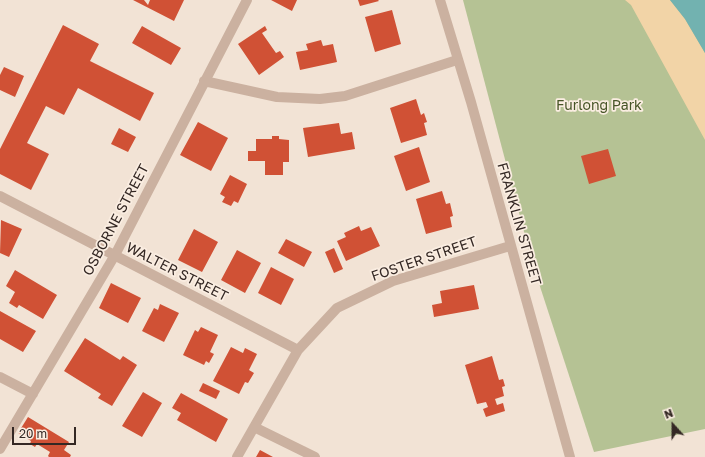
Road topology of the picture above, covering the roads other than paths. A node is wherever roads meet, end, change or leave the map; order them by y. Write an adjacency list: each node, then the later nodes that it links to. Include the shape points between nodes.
1 (247, 0): 4 (street, OSBORNE STREET)
2 (440, 0): 3 (street, FRANKLIN STREET)
3 (457, 60): 4 (street, via 345,96 320,99 277,97); 6 (street, FRANKLIN STREET)
4 (204, 81): 7 (street, OSBORNE STREET)
5 (0, 196): 7 (street, WALTER STREET)
6 (510, 246): 8 (street, FOSTER STREET, via 394,281 337,308); 15 (street, FRANKLIN STREET)
7 (115, 256): 8 (street, WALTER STREET); 10 (street, OSBORNE STREET)
8 (298, 350): 11 (street, FOSTER STREET)
9 (0, 377): 10 (street)
10 (33, 394): 12 (street, OSBORNE STREET)
11 (254, 427): 13 (street, FOSTER STREET); 14 (street)
12 (0, 449)
13 (237, 457)
14 (315, 457)
15 (570, 457)

